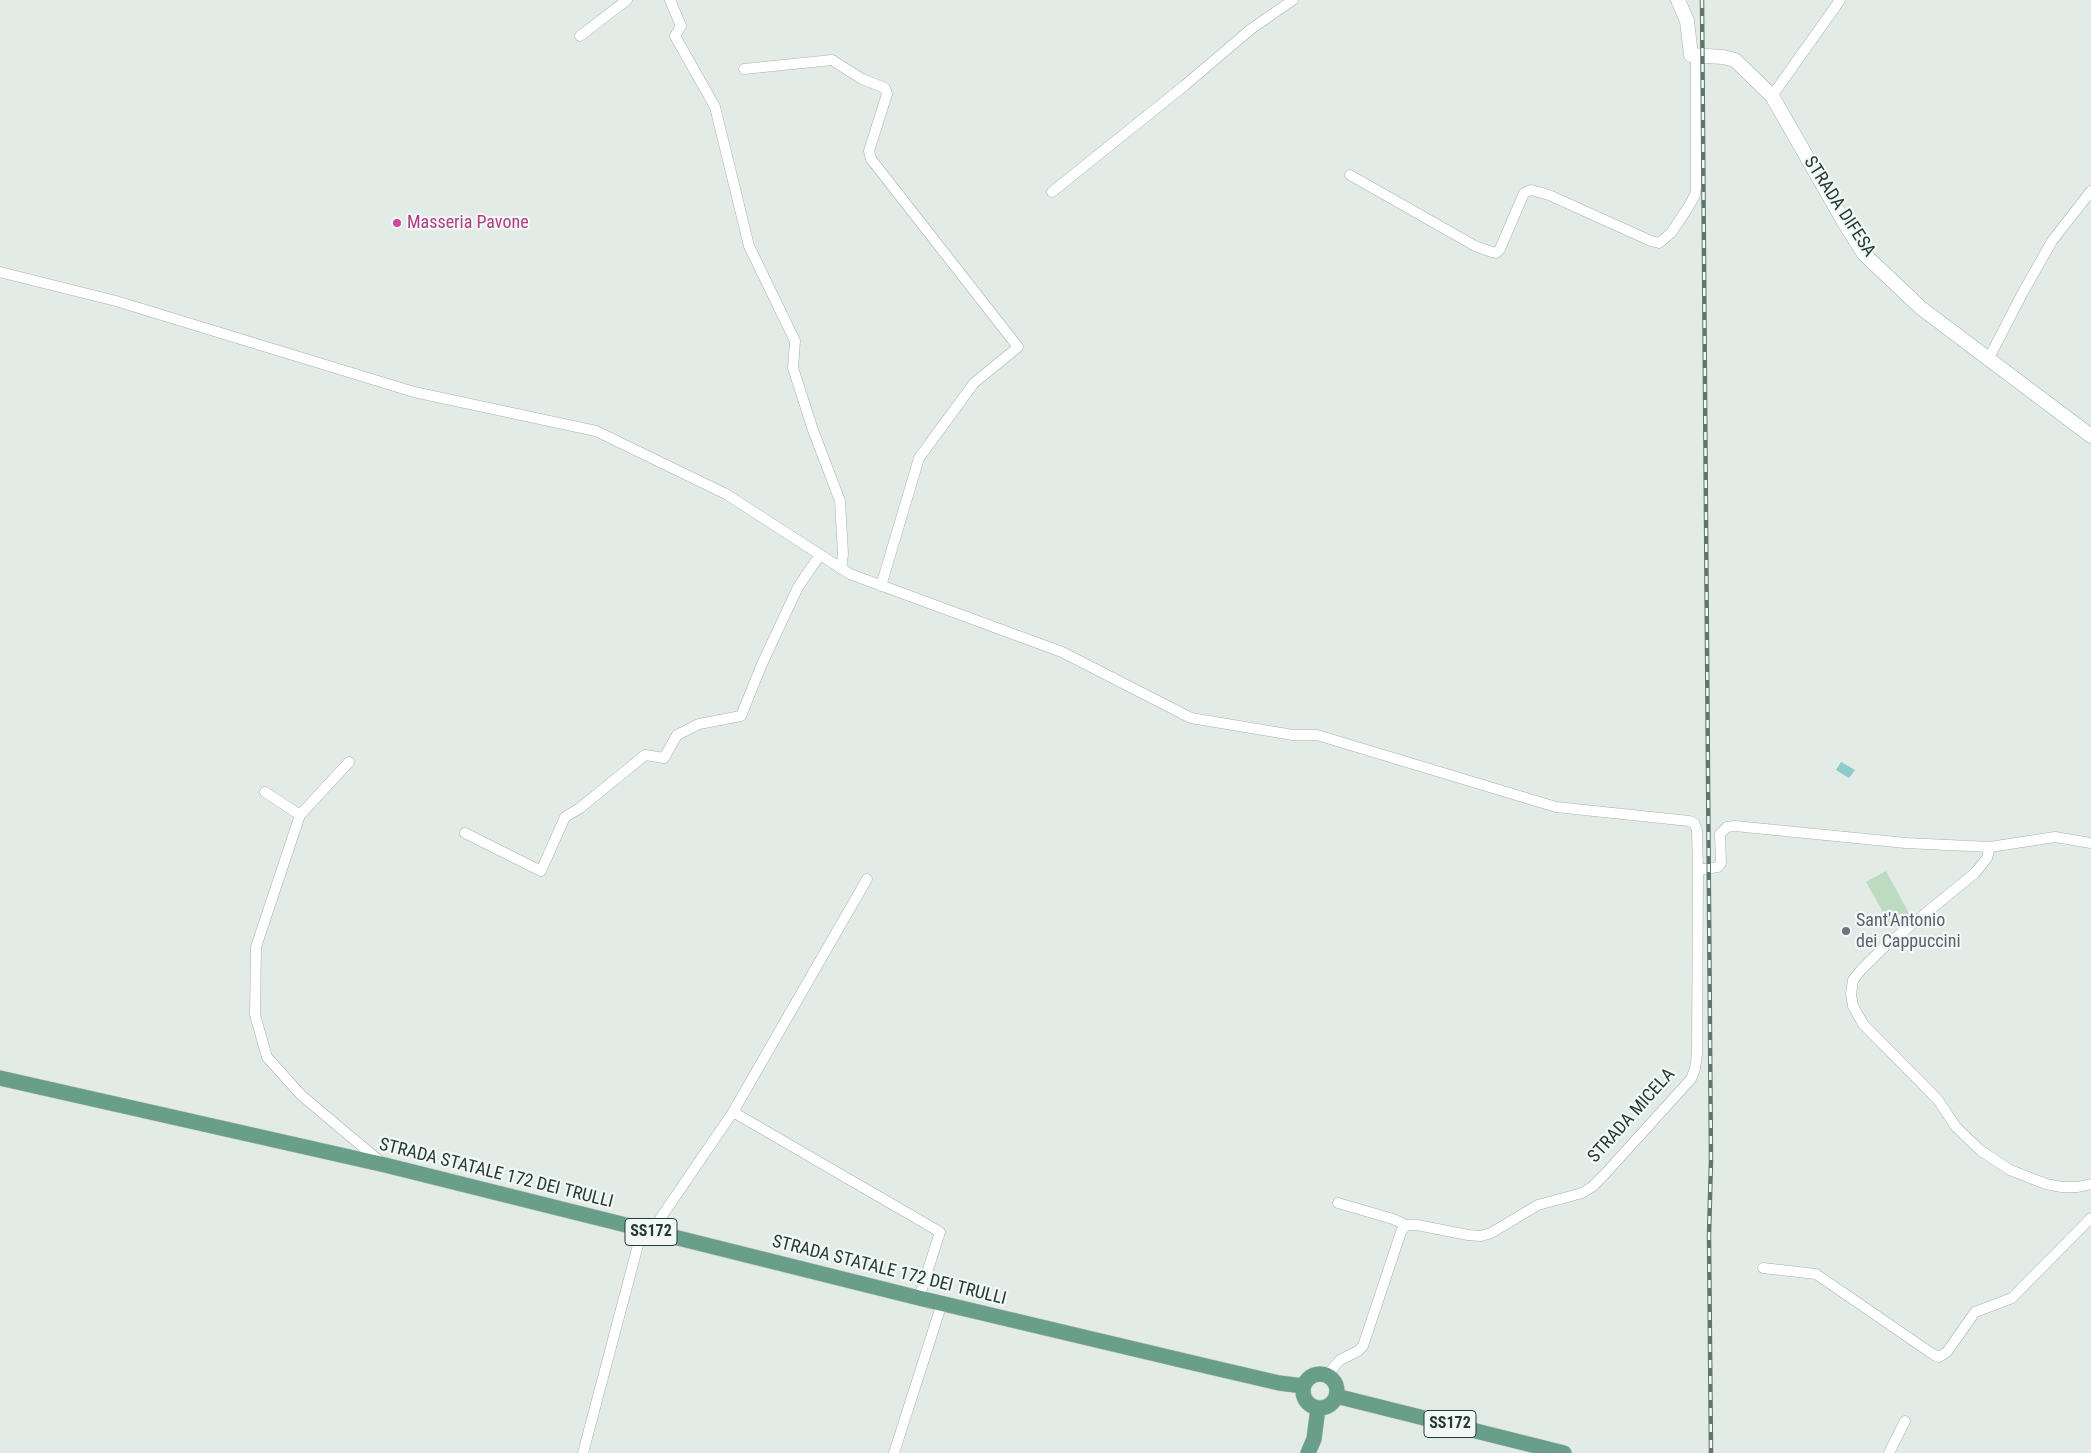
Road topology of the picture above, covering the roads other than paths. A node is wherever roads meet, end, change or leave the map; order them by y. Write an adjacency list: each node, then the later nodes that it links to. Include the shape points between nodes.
1 (627, 0): 6 (street)
2 (670, 0): 17 (street, via 681,26 674,36 714,107 748,246 795,341 793,368 840,501)
3 (1293, 0): 11 (street, via 1251,29)
4 (1678, 0): 7 (street, via 1688,27 1690,53)
5 (1840, 0): 9 (street)
6 (580, 36)
7 (1696, 57): 9 (street, STRADA DIFESA, via 1736,60); 10 (street, via 1695,195 1671,233 1659,243 1531,190 1524,193 1496,253 1476,246)
8 (744, 69): 18 (street, via 832,60 862,79 885,88 887,94 869,151 871,158 1018,347 974,383 919,458)
9 (1772, 96): 14 (street, STRADA DIFESA, via 1864,254 1921,308)
10 (1350, 175)
11 (1052, 192)
12 (2091, 192): 14 (street, via 2052,241)
13 (0, 272): 16 (street, STRADA MICELA, via 116,300 414,392 596,431 726,494)
14 (1989, 358): 15 (street, STRADA DIFESA)
15 (2091, 436)
16 (820, 555): 17 (street, STRADA MICELA); 22 (street, via 798,587 741,716 699,724 677,735 664,758 645,755 565,817 541,871)
17 (841, 569): 18 (street, STRADA MICELA)
18 (881, 586): 25 (street, STRADA MICELA, via 1062,652 1191,718 1293,735 1317,734 1556,808 1689,821 1697,830)
19 (349, 762): 21 (street)
20 (265, 792): 21 (street)
21 (300, 815): 29 (street, via 256,948 255,1015 267,1056 301,1095)
22 (465, 833)
23 (2091, 843): 24 (street, via 2054,837)
24 (1990, 847): 25 (street, via 1906,844 1727,827 1720,834 1721,863 1718,867); 30 (street, via 1987,858 1975,874 1883,948 1861,970 1853,980 1853,1006 1863,1024 1938,1100 1956,1128 1980,1150 2010,1170 2046,1184 2078,1187)
25 (1698, 870): 33 (street, STRADA MICELA, via 1696,1070 1682,1092 1604,1175 1582,1193 1538,1205 1481,1236)
26 (867, 880): 28 (street)
27 (0, 1078): 29 (main road, STRADA STATALE 172 DEI TRULLI / SS172)
28 (733, 1112): 34 (street); 36 (street, via 940,1232)
29 (385, 1165): 34 (main road, STRADA STATALE 172 DEI TRULLI / SS172)
30 (2091, 1184)
31 (1338, 1203): 33 (street, STRADA MICELA)
32 (2091, 1218): 35 (street, via 2012,1298 1975,1312 1947,1352 1939,1357 1816,1274)
33 (1406, 1226): 38 (street, via 1401,1232 1363,1346 1340,1360)
34 (647, 1231): 36 (main road, STRADA STATALE 172 DEI TRULLI / SS172); 43 (street)
35 (1763, 1268)
36 (919, 1298): 37 (main road, STRADA STATALE 172 DEI TRULLI / SS172)
37 (942, 1303): 39 (main road, STRADA STATALE 172 DEI TRULLI / SS172); 44 (street)
38 (1327, 1375): 39 (main road, via 1310,1376); 40 (main road, via 1336,1386)
39 (1303, 1386): 41 (main road, via 1305,1401)
40 (1336, 1396): 41 (main road, via 1329,1405); 46 (main road, SS172)
41 (1318, 1408): 45 (main road, via 1316,1433)
42 (1904, 1421): 47 (street)
43 (583, 1453)
44 (894, 1453)
45 (1308, 1453)
46 (1564, 1453)
47 (1888, 1453)

